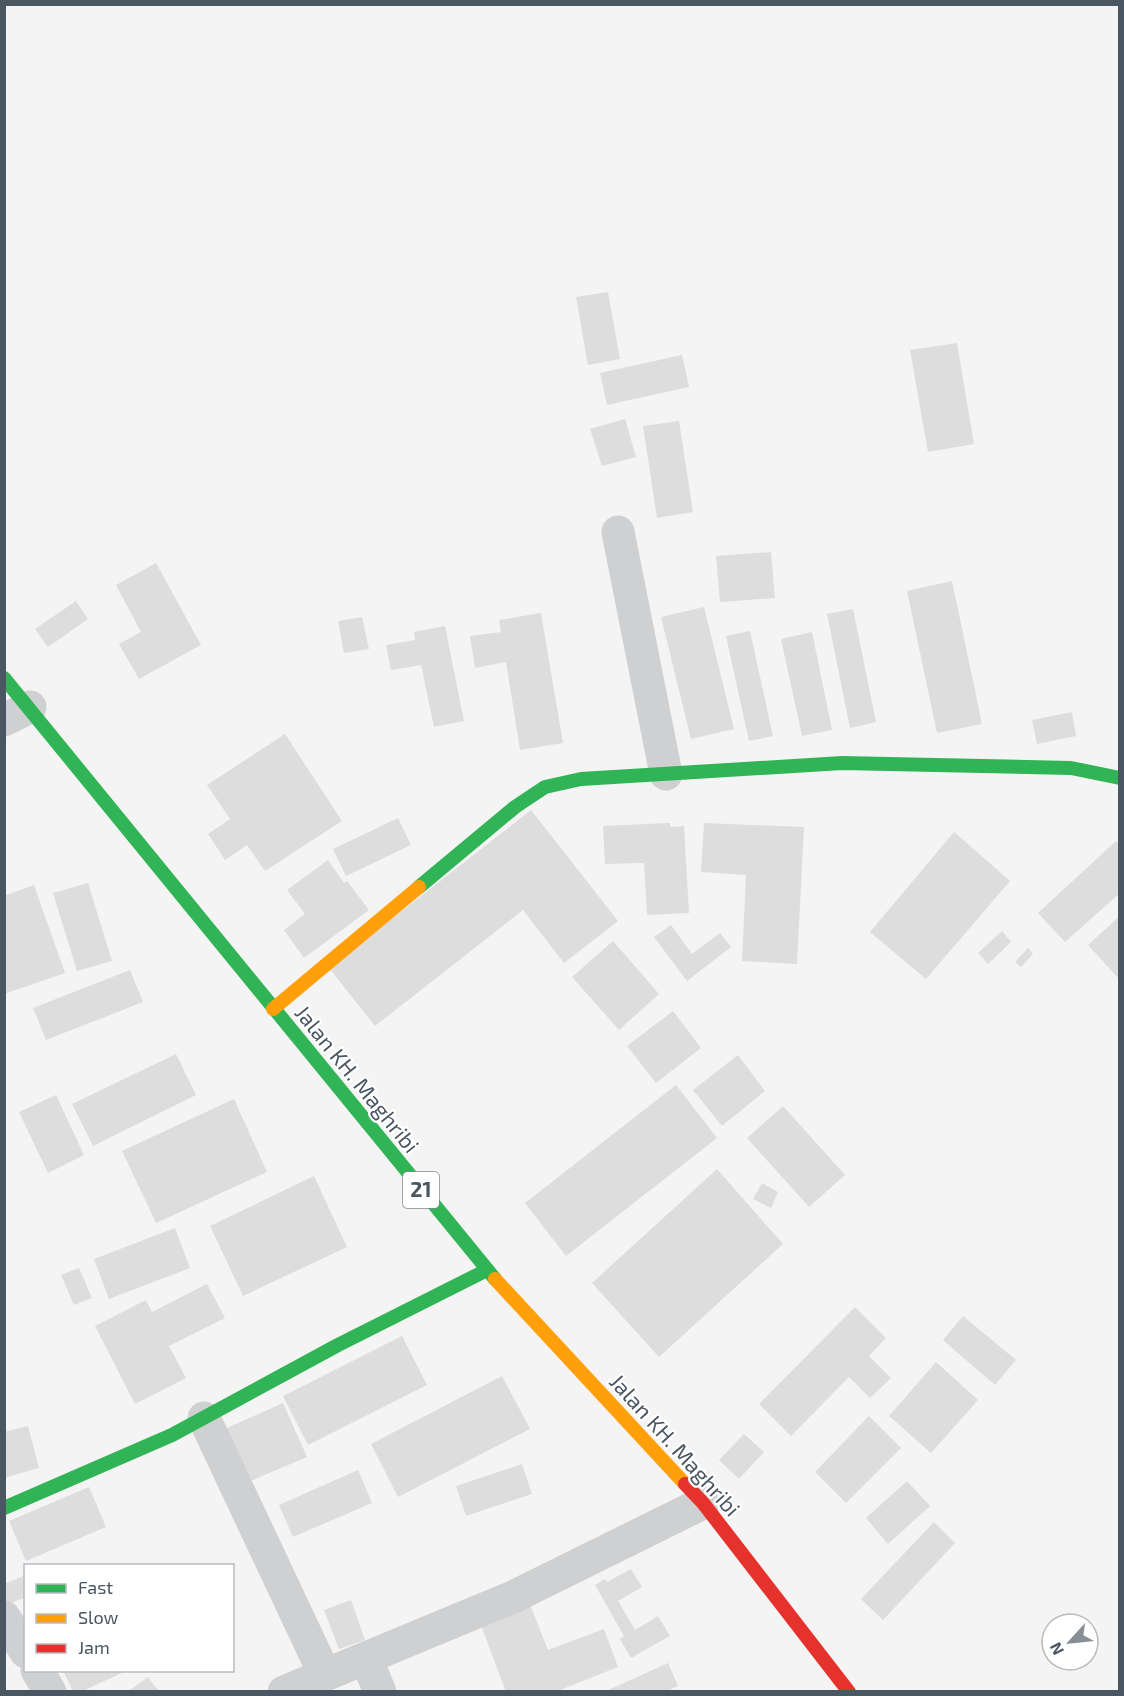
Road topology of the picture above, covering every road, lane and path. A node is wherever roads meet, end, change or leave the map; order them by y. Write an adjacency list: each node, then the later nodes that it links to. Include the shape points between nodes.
1 (618, 532): 4 (street)
2 (4, 678): 3 (main road, Jalan KH. Maghribi / 21)
3 (17, 714): 6 (main road, Jalan KH. Maghribi / 21)
4 (666, 774): 5 (main road, via 842,763 1071,768); 6 (main road, via 581,779 545,787 515,807)
5 (1119, 778)
6 (273, 1009): 7 (main road, Jalan KH. Maghribi / 21)
7 (487, 1270): 8 (main road); 9 (main road, Jalan KH. Maghribi / 21)
8 (204, 1418): 10 (main road); 15 (street)
9 (703, 1503): 13 (street, via 513,1597); 19 (main road, Jalan KH. Maghribi / 21)
10 (4, 1508)
11 (4, 1617): 12 (street)
12 (24, 1649)
13 (366, 1658): 15 (street); 18 (street)
14 (38, 1672): 16 (street)
15 (325, 1675): 17 (street)
16 (50, 1692)
17 (284, 1692)
18 (380, 1692)
19 (849, 1692)

